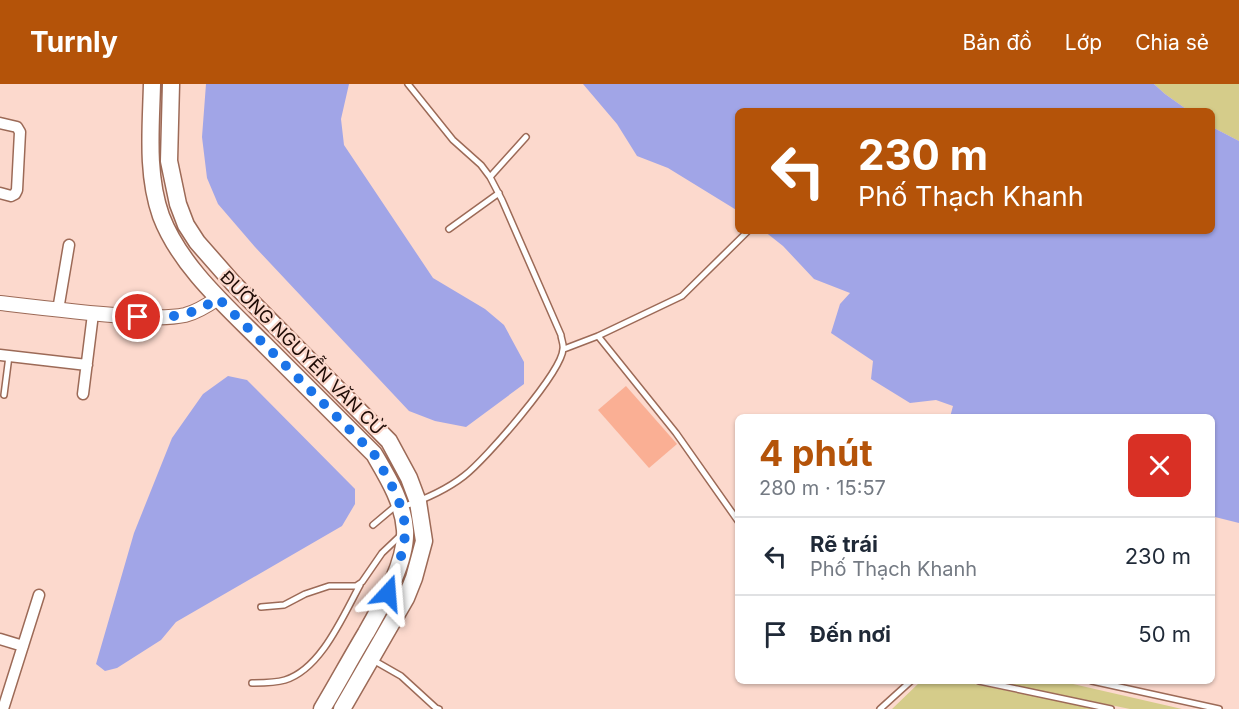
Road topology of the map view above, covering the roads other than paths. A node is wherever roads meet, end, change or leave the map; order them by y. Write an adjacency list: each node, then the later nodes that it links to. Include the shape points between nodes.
1 (153, 84): 12 (main road, ĐƯỜNG NGUYỄN VĂN CỪ, via 151,159 161,214 181,254)
2 (171, 84): 22 (main road, ĐƯỜNG NGUYỄN VĂN CỪ, via 169,161 186,225 233,283 389,441)
3 (408, 84): 6 (lane, via 453,140)
4 (0, 123): 7 (street, via 20,132 17,189 11,196)
5 (525, 137): 6 (lane)
6 (490, 177): 8 (lane)
7 (0, 193)
8 (499, 193): 9 (lane); 17 (lane)
9 (449, 229)
10 (745, 234): 16 (lane, via 682,297)
11 (69, 245): 14 (street)
12 (218, 298): 15 (street, via 175,316); 23 (main road, ĐƯỜNG NGUYỄN VĂN CỪ, via 374,454)
13 (0, 303): 14 (street)
14 (58, 310): 15 (street)
15 (93, 314): 19 (street)
16 (598, 336): 17 (lane); 24 (lane, via 676,433)
17 (564, 349): 22 (lane, via 557,365 506,434 465,475)
18 (4, 355): 19 (street); 21 (lane)
19 (87, 365): 20 (street)
20 (83, 394)
21 (4, 395)
22 (418, 502): 23 (lane); 32 (main road, ĐƯỜNG NGUYỄN VĂN CỪ, via 424,541 418,564 406,598)
23 (400, 506): 25 (lane); 26 (main road, ĐƯỜNG NGUYỄN VĂN CỪ)
24 (735, 517)
25 (374, 525)
26 (405, 532): 27 (lane, via 382,553); 38 (main road, ĐƯỜNG NGUYỄN VĂN CỪ, via 388,593)
27 (362, 582): 29 (lane, via 351,587 329,586 284,605); 33 (lane, via 316,659 301,673 285,681)
28 (39, 595): 31 (street)
29 (261, 607)
30 (0, 639): 31 (street)
31 (23, 646): 37 (street)
32 (371, 659): 39 (main road, ĐƯỜNG NGUYỄN VĂN CỪ); 40 (lane, via 401,676)
33 (252, 683)
34 (907, 684): 41 (lane)
35 (993, 684): 42 (lane)
36 (1106, 684): 43 (lane)
37 (3, 709)
38 (322, 709)
39 (342, 709)
40 (439, 709)
41 (880, 709)
42 (1111, 709)
43 (1219, 709)

